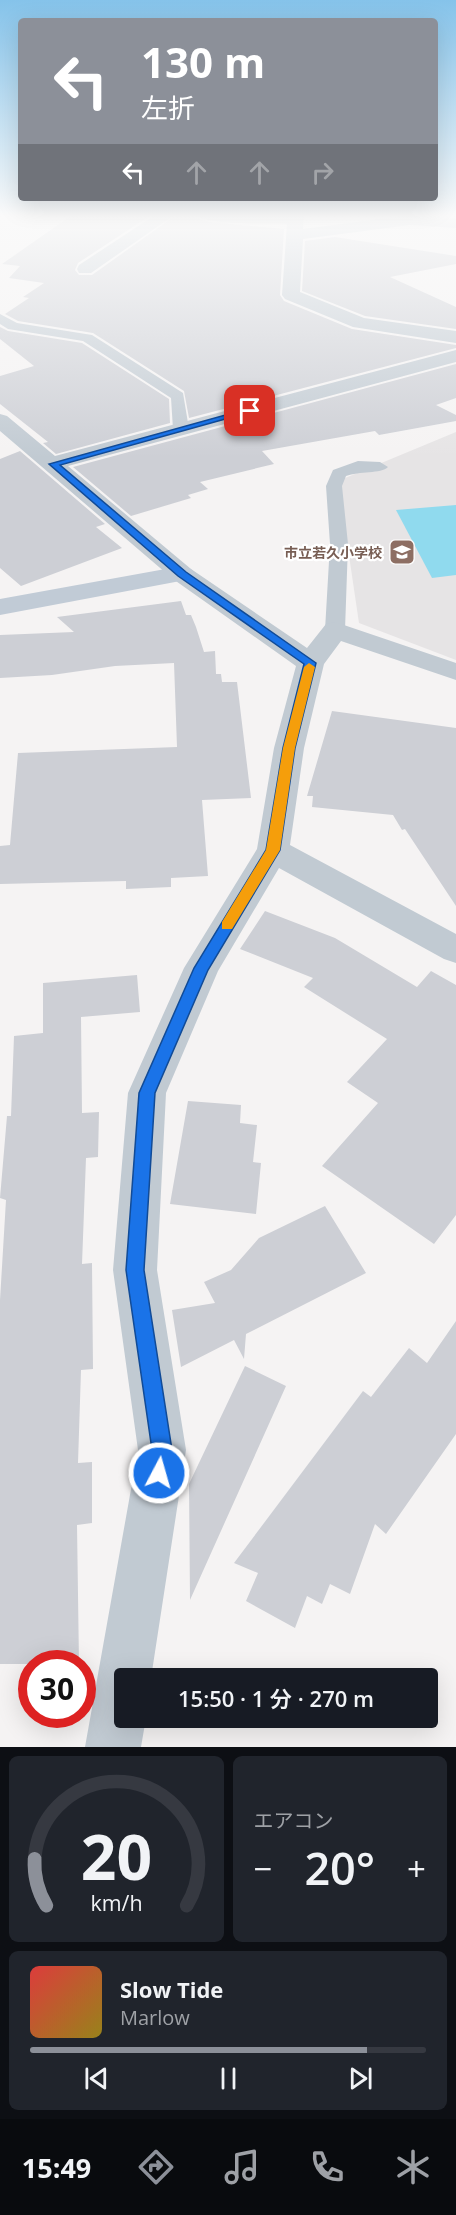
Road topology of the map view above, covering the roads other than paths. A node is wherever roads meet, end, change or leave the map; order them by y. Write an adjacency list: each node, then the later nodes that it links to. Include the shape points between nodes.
1 (291, 295): 3 (street, via 360,323)
2 (0, 318): 6 (lane, via 13,326 87,338 178,396)
3 (456, 337)
4 (456, 356): 6 (street)
5 (0, 420): 7 (street)
6 (181, 429): 7 (street)
7 (53, 464): 9 (street)
8 (380, 467): 11 (lane, via 358,466 339,473 334,486 339,544)
9 (182, 574): 10 (street); 12 (street)
10 (0, 607)
11 (334, 630): 12 (street); 13 (street)
12 (310, 663): 14 (street, via 289,748)
13 (456, 672)
14 (273, 850): 15 (street); 16 (street, via 201,968 147,1093 135,1270 162,1450)
15 (456, 950)
16 (113, 1747)

